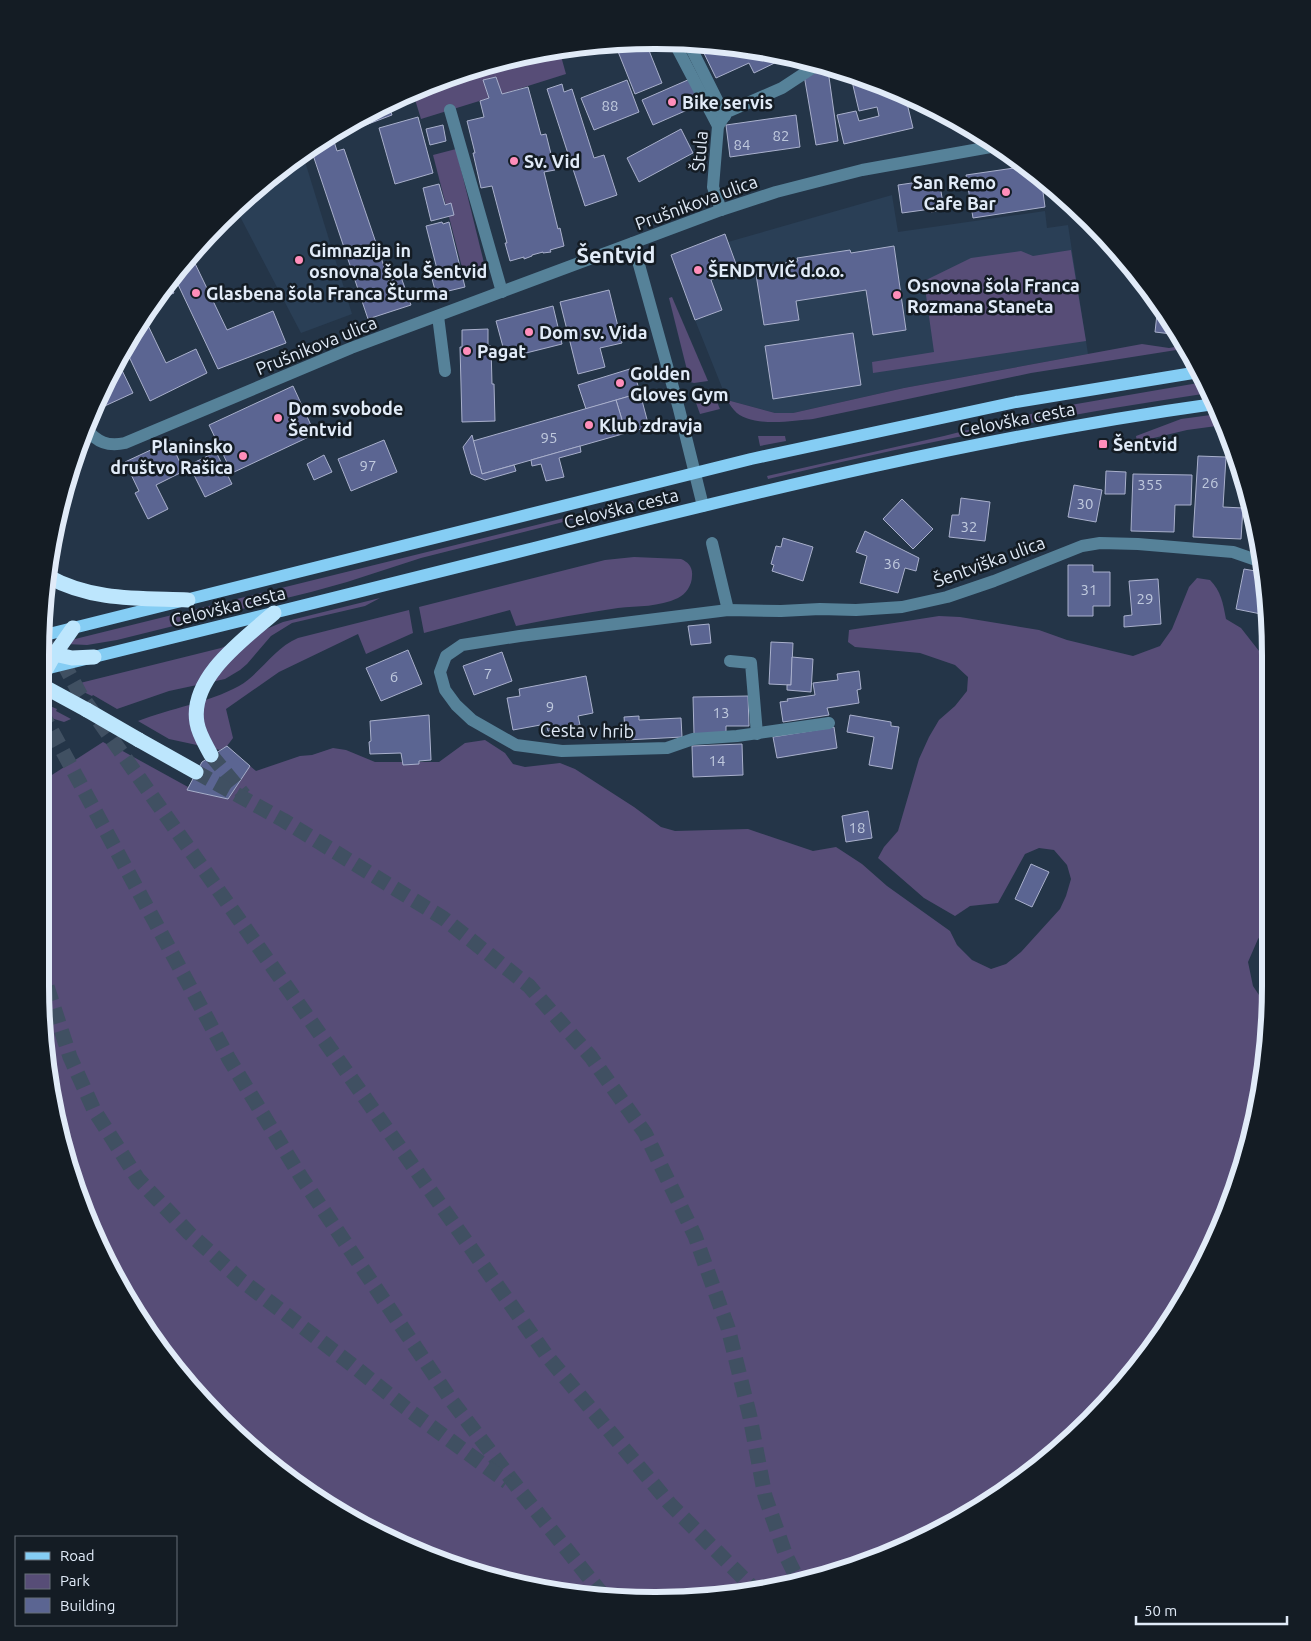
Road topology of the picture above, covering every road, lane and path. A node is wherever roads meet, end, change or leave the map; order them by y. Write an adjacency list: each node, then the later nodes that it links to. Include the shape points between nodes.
1 (679, 50): 5 (street)
2 (691, 50): 5 (street)
3 (811, 69): 5 (street, Štula, via 782,88 727,112)
4 (450, 110): 9 (street)
5 (721, 121): 7 (street, Štula, via 713,187)
6 (987, 148): 7 (street, Prušnikova ulica, via 862,170)
7 (721, 210): 8 (street, Prušnikova ulica)
8 (634, 243): 9 (street, Prušnikova ulica); 15 (street)
9 (502, 292): 10 (street, Prušnikova ulica)
10 (438, 316): 11 (street); 14 (street, Prušnikova ulica, via 351,348 125,443 105,444)
11 (444, 371)
12 (1193, 373): 15 (main road, Celovška cesta, via 970,412)
13 (1208, 405): 16 (main road, Celovška cesta, via 921,455)
14 (91, 434)
15 (695, 474): 16 (street); 20 (main road, Celovška cesta)
16 (703, 506): 22 (main road, Celovška cesta)
17 (712, 543): 21 (street)
18 (1254, 559): 21 (street, Šentviška ulica, via 1233,552 1100,543 1082,546 947,597 902,607)
19 (54, 579): 20 (highway, via 85,592 109,597)
20 (188, 600): 23 (main road, Celovška cesta)
21 (728, 610): 32 (street, Cesta v hrib, via 462,645 446,656 440,672 445,690 456,706 472,720 516,744 562,751 668,748 693,739)
22 (274, 613): 27 (main road, Celovška cesta); 33 (highway, via 240,642 204,685 196,710 197,723)
23 (73, 628): 24 (main road, Celovška cesta); 25 (highway)
24 (50, 634)
25 (49, 652)
26 (49, 653): 27 (highway, via 72,658)
27 (94, 657): 29 (main road, Celovška cesta)
28 (730, 661): 32 (street, via 751,664)
29 (49, 670)
30 (49, 689): 34 (highway, bridge)
31 (829, 723): 32 (street, Cesta v hrib)
32 (757, 734)
33 (211, 756)
34 (196, 772)

